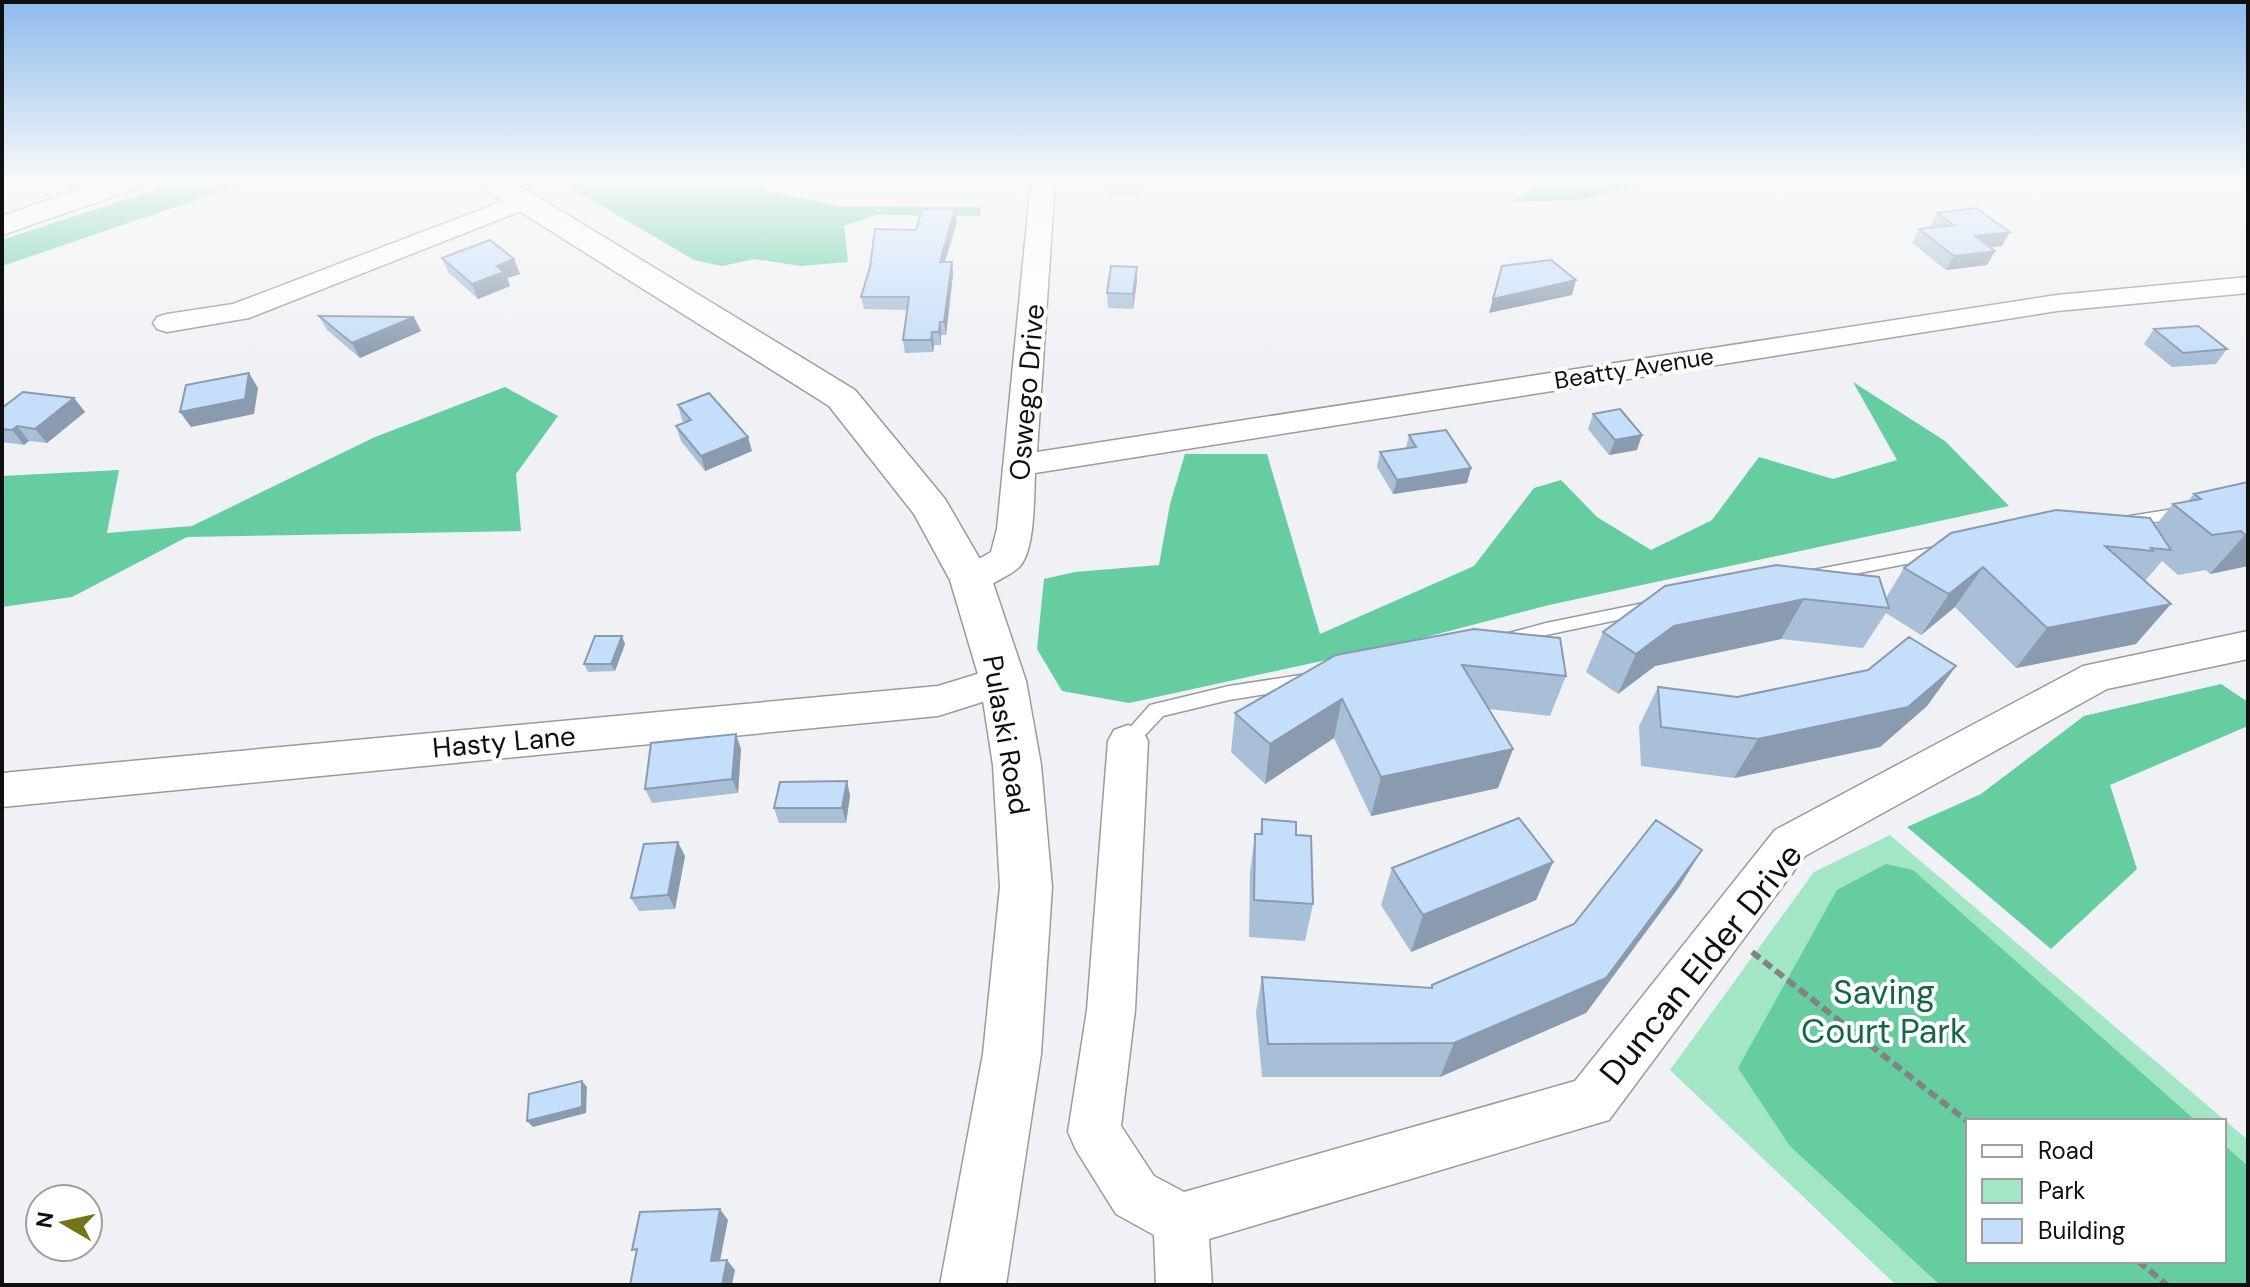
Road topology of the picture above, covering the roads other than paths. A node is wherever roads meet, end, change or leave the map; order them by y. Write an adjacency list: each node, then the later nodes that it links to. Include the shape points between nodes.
1 (397, 241): 5 (street, via 239,312)
2 (587, 241): 11 (main road, Pulaski Road, via 842,398 931,508)
3 (1038, 241): 6 (street, Oswego Drive)
4 (2248, 285): 6 (street, Beatty Avenue, via 2057,303)
5 (167, 323)
6 (1021, 465): 11 (street, Oswego Drive, via 1007,559)
7 (2204, 509): 8 (lane)
8 (2100, 525)
9 (1966, 548): 10 (lane)
10 (1799, 578)
11 (971, 580): 16 (main road, Pulaski Road)
12 (1665, 605): 13 (lane)
13 (1491, 645)
14 (2248, 645): 19 (street, Duncan Elder Drive, via 2097,676 1790,843 1591,1102)
15 (1332, 678): 17 (lane, via 1157,710)
16 (1003, 681): 18 (street, Hasty Lane, via 938,701); 20 (main road, Pulaski Road, via 1017,765 1026,887 1012,1054)
17 (1128, 741): 19 (street, via 1111,1010 1094,1132 1135,1195)
18 (2, 790)
19 (1181, 1220): 21 (street)
20 (973, 1285)
21 (1184, 1285)

